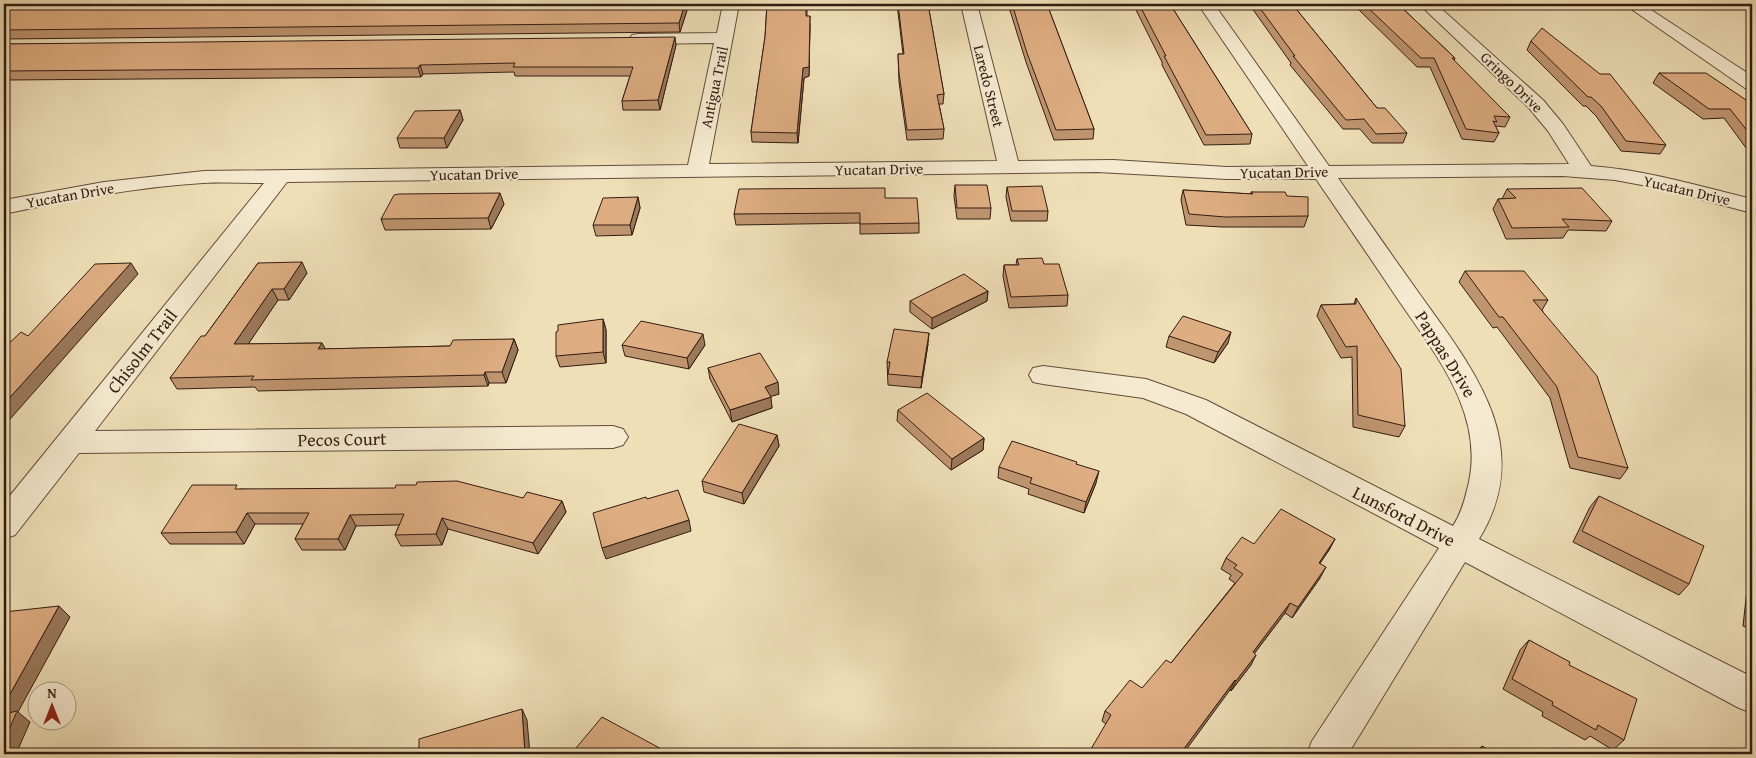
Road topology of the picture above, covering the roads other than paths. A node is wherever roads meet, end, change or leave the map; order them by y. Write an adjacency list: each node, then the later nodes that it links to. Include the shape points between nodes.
1 (731, 4): 6 (street, Antigua Trail)
2 (969, 4): 9 (street, Laredo Street)
3 (1206, 4): 12 (street, Pappas Drive)
4 (1427, 4): 11 (street, Gringo Drive, via 1536,104)
5 (1632, 4): 8 (street)
6 (724, 38): 7 (street); 10 (street, Antigua Trail)
7 (626, 40)
8 (1752, 84)
9 (1009, 167): 10 (street, Yucatan Drive); 12 (street, Yucatan Drive, via 1127,166 1203,173)
10 (697, 171): 13 (street, Yucatan Drive)
11 (1584, 171): 12 (street, Yucatan Drive); 14 (street, Yucatan Drive, via 1659,182)
12 (1322, 172): 20 (street, Pappas Drive, via 1459,369 1479,409 1487,451 1487,473 1480,504)
13 (281, 176): 15 (street, Yucatan Drive, via 156,181); 18 (street, Chisolm Trail)
14 (1752, 206)
15 (4, 207)
16 (1043, 375): 20 (street, Lunsford Drive, via 1146,388 1188,403)
17 (614, 437): 18 (street, Pecos Court)
18 (70, 442): 19 (street, Chisolm Trail)
19 (4, 526)
20 (1458, 544): 21 (street, Lunsford Drive); 22 (street, Pappas Drive)
21 (1752, 696)
22 (1326, 754)

